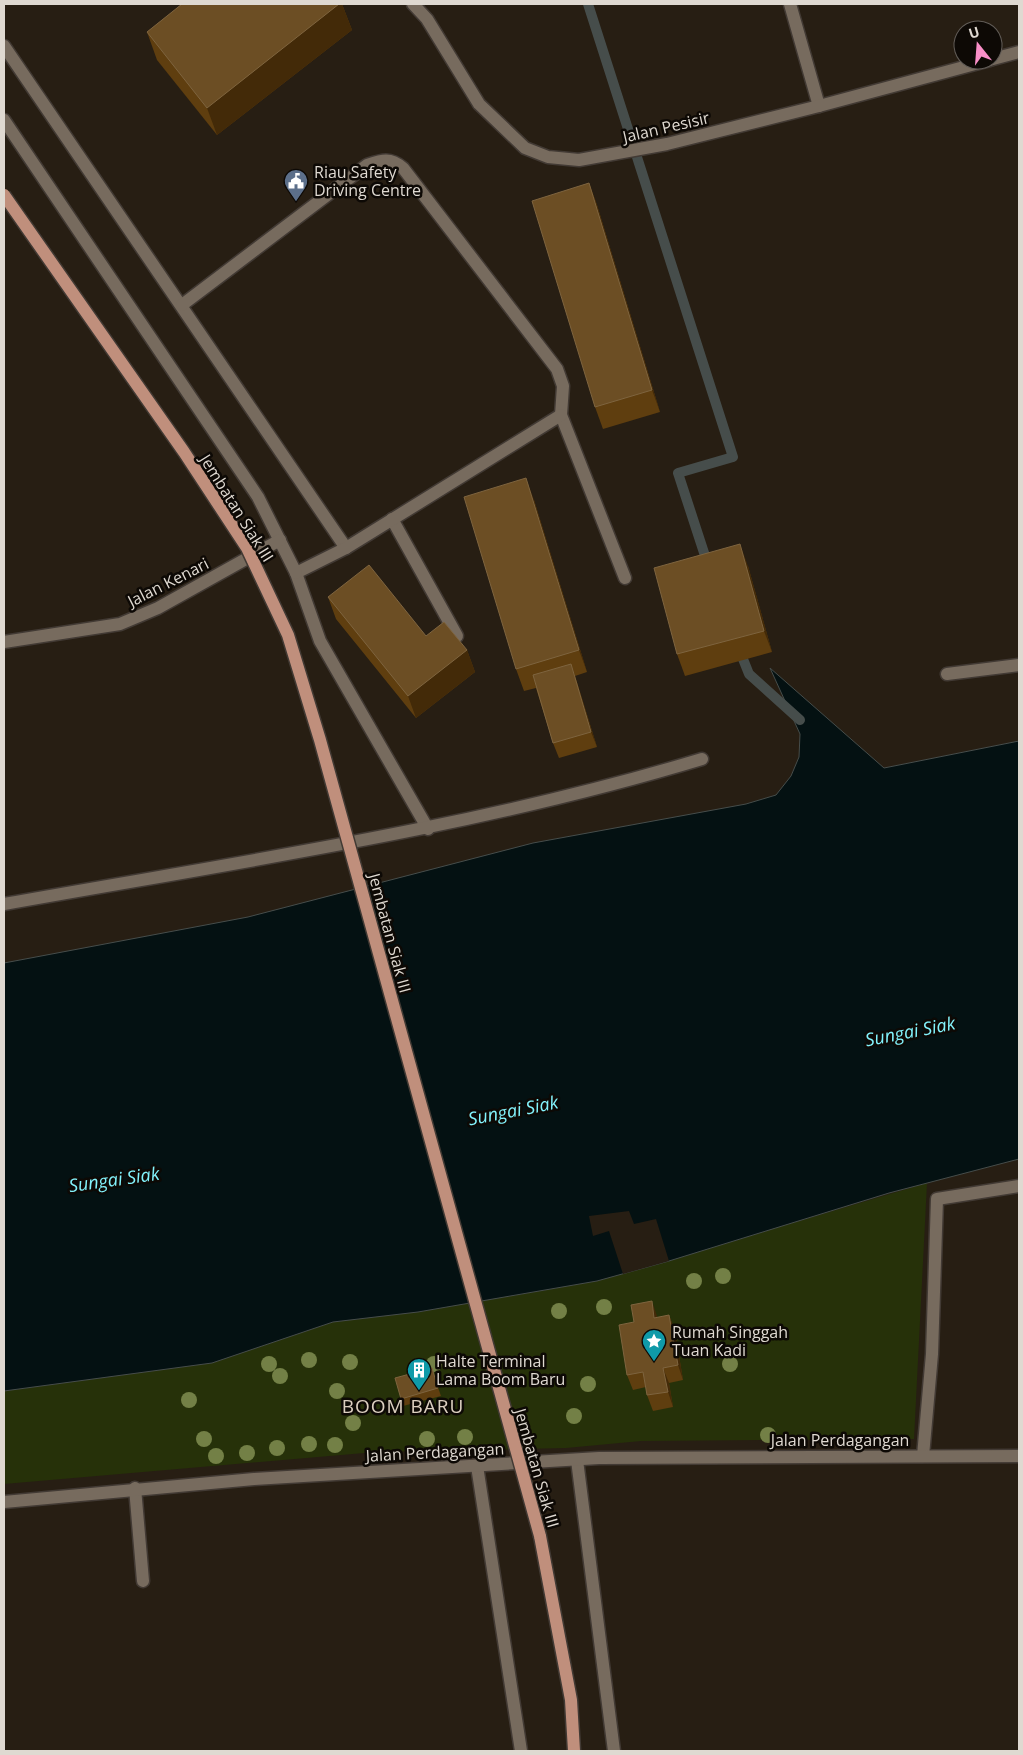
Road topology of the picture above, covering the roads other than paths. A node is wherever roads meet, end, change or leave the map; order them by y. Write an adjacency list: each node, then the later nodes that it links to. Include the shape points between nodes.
1 (413, 4): 7 (street, Jalan Pesisir, via 427,19 479,104 525,148 548,157 579,160 606,157)
2 (790, 4): 7 (street)
3 (4, 46): 10 (street)
4 (1019, 52): 5 (street, Jalan Pesisir)
5 (1003, 57)
6 (954, 70): 7 (street, Jalan Pesisir)
7 (819, 106)
8 (4, 120): 13 (street, via 258,497)
9 (4, 195): 33 (main road, Jembatan Siak III, bridge, via 184,452 247,548 288,635 320,740 540,1536 571,1700)
10 (182, 305): 11 (street, via 367,165 384,159 394,160 550,356 563,386); 14 (street)
11 (561, 415): 12 (street); 16 (street)
12 (392, 519): 14 (street); 17 (street)
13 (280, 540): 15 (street); 18 (street, Jalan Kenari, via 158,608 120,624)
14 (346, 548): 15 (street)
15 (296, 573): 22 (street, via 320,641)
16 (625, 578)
17 (457, 636)
18 (4, 642)
19 (1019, 665): 20 (street)
20 (947, 674)
21 (702, 758): 22 (street, via 633,780)
22 (428, 829): 23 (street)
23 (4, 904)
24 (1019, 1186): 25 (street, via 937,1198 932,1354)
25 (923, 1456): 26 (street, Jalan Perdagangan); 27 (street, Jalan Perdagangan)
26 (1019, 1456)
27 (576, 1460): 28 (street, Jalan Perdagangan); 34 (street)
28 (477, 1466): 29 (street, Jalan Perdagangan); 32 (street)
29 (135, 1488): 30 (street, Jalan Perdagangan); 31 (street)
30 (4, 1502)
31 (144, 1581)
32 (521, 1751)
33 (574, 1751)
34 (614, 1751)

